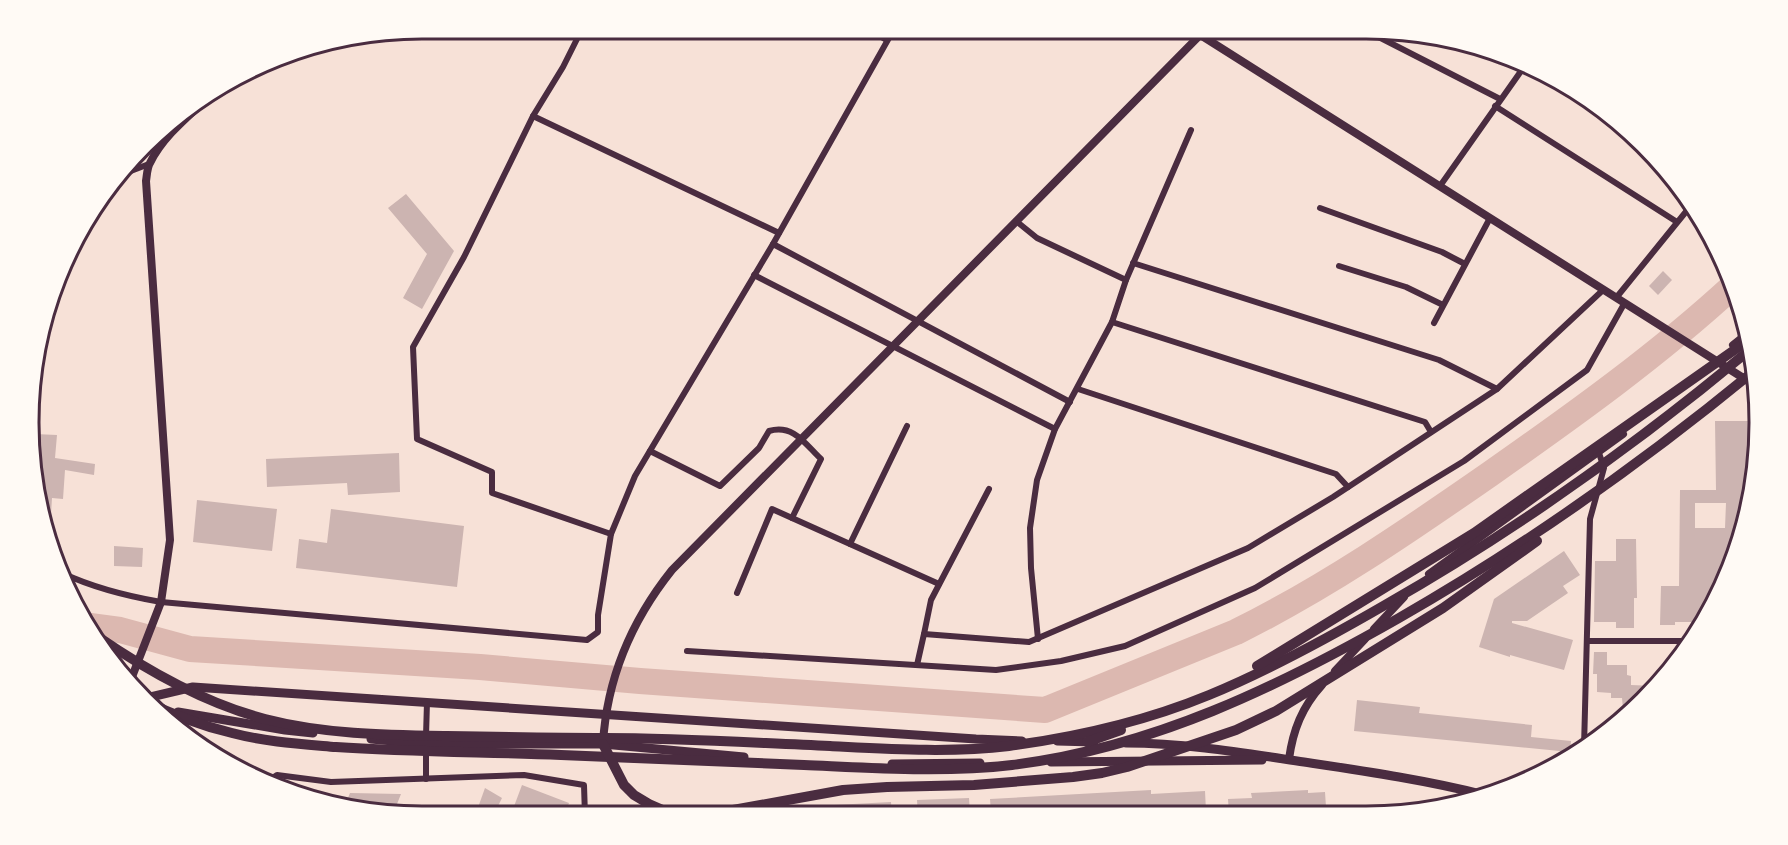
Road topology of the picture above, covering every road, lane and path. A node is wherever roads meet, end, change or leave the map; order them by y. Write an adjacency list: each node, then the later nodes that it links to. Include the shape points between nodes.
1 (577, 39): 9 (street)
2 (1195, 39): 18 (street)
3 (1215, 39): 14 (street)
4 (887, 40): 20 (street)
5 (1386, 40): 7 (street)
6 (1520, 72): 7 (street)
7 (1500, 99): 8 (street)
8 (1495, 106): 14 (street); 19 (street)
9 (533, 116): 20 (street); 54 (street, via 464,257 412,347 417,439 492,472 492,493)
10 (1191, 130): 22 (street)
11 (173, 132): 12 (main road)
12 (149, 164): 13 (street); 59 (main road, via 146,182 170,540)
13 (134, 170)
14 (1440, 186): 17 (street)
15 (1320, 208): 23 (street)
16 (1686, 212): 19 (street)
17 (1490, 218): 23 (street); 27 (street)
18 (1016, 221): 26 (street, via 1037,238); 31 (street)
19 (1677, 222): 28 (street)
20 (779, 233): 21 (street)
21 (773, 244): 25 (street); 31 (street)
22 (1133, 263): 26 (street); 42 (street, via 1439,360)
23 (1465, 264): 30 (street)
24 (1338, 267): 30 (street, via 1406,287)
25 (754, 275): 36 (street); 48 (street)
26 (1126, 280): 32 (street)
27 (1603, 290): 28 (street); 42 (street)
28 (1616, 298): 29 (street)
29 (1624, 304): 38 (street); 66 (street, via 1587,370 1464,461 1255,588 1125,646 1061,662 996,670)
30 (1443, 305): 33 (street)
31 (917, 321): 36 (street); 43 (street)
32 (1112, 322): 41 (street); 46 (street, via 1425,423)
33 (1434, 323)
34 (1740, 340): 38 (main road)
35 (1741, 345): 74 (highway, via 1510,509 1257,666 1145,721)
36 (893, 346): 45 (street); 47 (street)
37 (1743, 355): 64 (highway, via 1576,484 1476,551 1354,623 1205,697 1096,730 1008,746 891,749 669,738 414,736 309,728 265,719 192,692)
38 (1715, 361): 40 (street); 49 (main road)
39 (1746, 377): 52 (highway)
40 (1747, 380)
41 (1078, 389): 43 (street); 50 (street, via 1336,474)
42 (1497, 389): 46 (street)
43 (1070, 402): 45 (street)
44 (907, 426): 55 (street)
45 (1055, 429): 61 (street, via 1038,480 1029,528)
46 (1431, 432): 50 (street)
47 (801, 440): 48 (street, via 790,430 770,431 759,448 720,486); 53 (street, via 821,459); 72 (street, via 672,570 644,610 627,644)
48 (650, 451): 54 (street)
49 (1599, 453): 62 (street, via 1604,468 1590,519); 77 (main road, via 1415,584 1307,704 1294,729)
50 (1348, 487): 61 (street, via 1248,548)
51 (989, 489): 57 (street)
52 (1587, 500): 70 (highway, via 1475,573 1309,668 1208,714 1118,744 1012,765 917,770 415,751 266,740 207,726); 83 (highway, via 1521,554 1443,608 1276,711 1236,730 1102,773 974,785 843,790)
53 (792, 518): 55 (street); 58 (street, via 772,509)
54 (611, 534): 59 (street, via 598,632 587,640)
55 (850, 544): 57 (street)
56 (72, 578): 59 (street)
57 (939, 584): 60 (street, via 931,600)
58 (737, 593)
59 (160, 605): 67 (main road)
60 (924, 634): 61 (street, via 1029,642); 66 (street)
61 (1038, 639)
62 (1587, 641): 63 (street); 73 (street)
63 (1680, 641)
64 (110, 644)
65 (687, 651): 66 (street)
66 (916, 665)
67 (133, 674)
68 (154, 696): 69 (main road, via 193,687)
69 (427, 702): 72 (main road); 75 (street)
70 (169, 710)
71 (170, 711): 75 (main road, via 285,730)
72 (604, 715): 74 (main road, via 976,739); 76 (street)
73 (1584, 737)
74 (1087, 742): 77 (main road, via 1167,743)
75 (426, 744): 76 (main road); 79 (street)
76 (603, 744): 77 (main road, via 821,765); 82 (highway, via 624,785)
77 (1289, 759): 80 (main road)
78 (275, 776): 79 (street, via 331,782)
79 (426, 779): 81 (street, via 524,775 584,785)
80 (1469, 792)
81 (585, 806)
82 (654, 806)
83 (755, 806)

